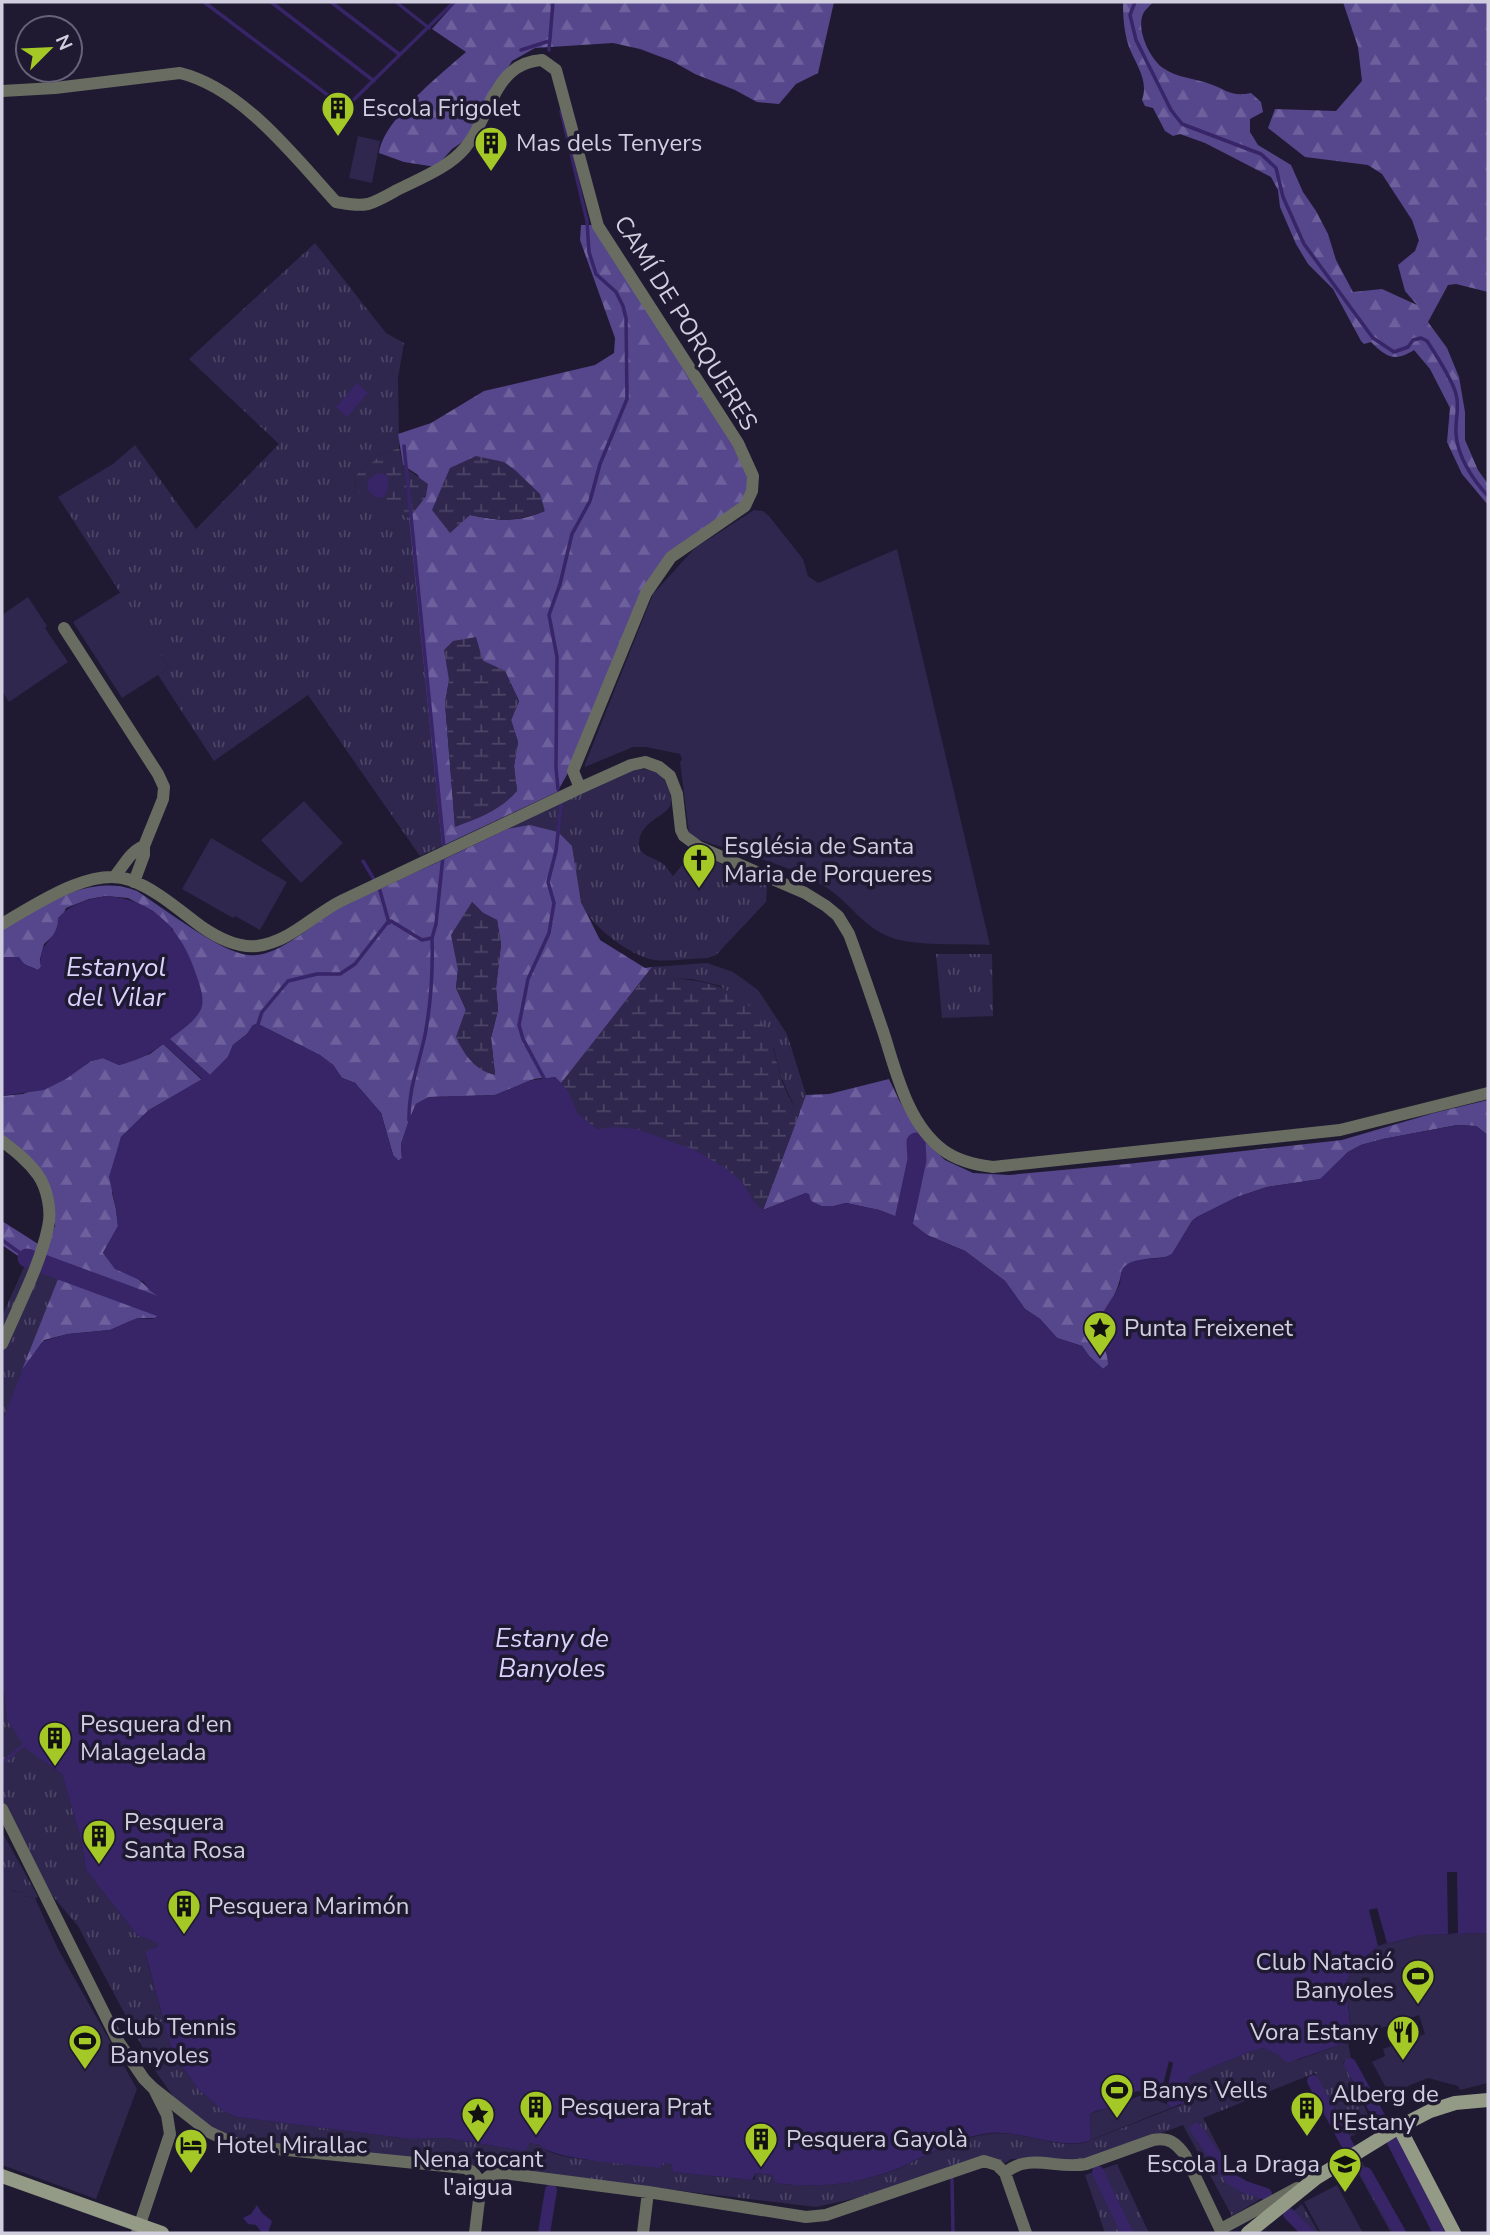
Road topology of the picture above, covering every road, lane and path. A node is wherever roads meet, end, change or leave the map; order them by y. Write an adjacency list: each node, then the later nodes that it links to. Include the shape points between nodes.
1 (2, 91): 3 (street, CAMÍ DE PORQUERES, via 180,73 199,78 259,120 336,202 354,205 370,203 441,169 466,147 498,89 522,63 542,60 556,70 598,226 738,443 753,476 745,506 671,557 646,593 573,771)
2 (64, 628): 4 (street, via 164,788)
3 (580, 788): 6 (street, via 341,901 283,939 264,945 231,943); 8 (street, via 631,765 645,762 659,767 674,783 681,830 688,840 805,893 838,916 849,934 916,1117 941,1148 976,1165 993,1167 1340,1130)
4 (144, 846): 5 (street, via 130,854); 6 (street)
5 (114, 877): 6 (street); 7 (street, via 72,887)
6 (134, 882)
7 (2, 924)
8 (1488, 1093)
9 (2, 1141): 10 (street, via 38,1175 49,1218 43,1245)
10 (2, 1344)
11 (2, 1809): 12 (street)
12 (6, 1825): 13 (street, via 118,2041)
13 (153, 2088): 19 (street, via 209,2132 228,2141 465,2168); 21 (street, via 167,2115 170,2134)
14 (1488, 2100): 15 (street, via 1455,2103)
15 (1399, 2127): 18 (street); 28 (street)
16 (1005, 2173): 20 (street, via 984,2161 826,2215 806,2217); 22 (street, via 1025,2162 1086,2164 1153,2140 1171,2140 1185,2155); 26 (street)
17 (2, 2176): 21 (street)
18 (1315, 2178): 22 (street); 27 (street)
19 (481, 2183): 20 (street, via 489,2175 502,2174); 24 (street)
20 (648, 2192): 25 (street)
21 (138, 2229): 23 (street)
22 (1222, 2231)
23 (162, 2233)
24 (474, 2233)
25 (643, 2233)
26 (1026, 2233)
27 (1248, 2233)
28 (1454, 2233)

